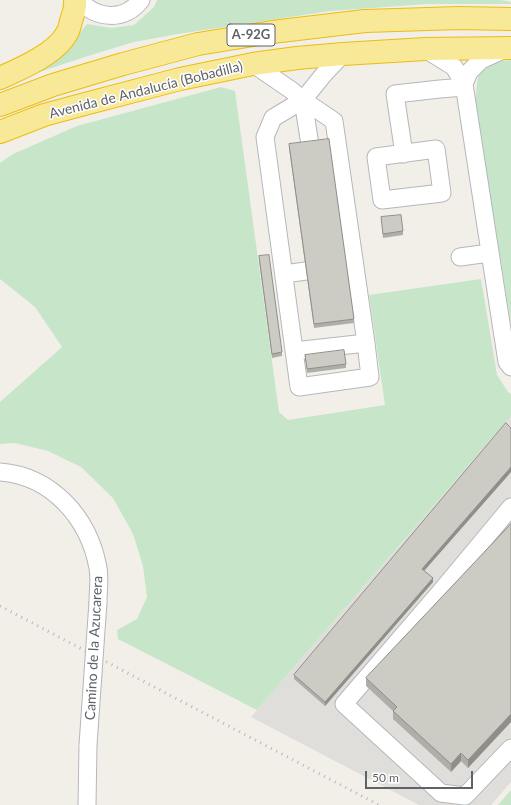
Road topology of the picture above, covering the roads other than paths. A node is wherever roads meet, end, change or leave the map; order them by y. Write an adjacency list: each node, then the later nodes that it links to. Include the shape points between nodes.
1 (75, 0): 9 (highway, via 67,33 57,45 18,70)
2 (79, 0): 3 (street, via 91,10 108,15 124,13)
3 (141, 0)
4 (511, 19): 12 (highway, Avenida de Andalucía (Bobadilla) / A-92G, via 365,21 198,44 53,85)
5 (509, 48): 6 (highway, Avenida de Andalucía (Bobadilla) / A-92G); 10 (street, via 481,60 469,72)
6 (425, 50): 7 (highway, Avenida de Andalucía (Bobadilla) / A-92G); 10 (street, via 454,66)
7 (343, 54): 8 (highway, Avenida de Andalucía (Bobadilla) / A-92G); 11 (street)
8 (253, 64): 11 (street); 13 (highway, Avenida de Andalucía (Bobadilla) / A-92G, via 180,79)
9 (0, 78)
10 (464, 86): 17 (street, via 395,94); 18 (street)
11 (303, 100): 15 (street); 21 (street, via 273,118 265,137); 22 (street, via 334,121)
12 (0, 105)
13 (81, 105): 14 (highway, Avenida de Andalucía (Bobadilla) / A-92G, via 44,115); 16 (highway, via 48,127)
14 (0, 132)
15 (310, 145)
16 (0, 149)
17 (404, 154)
18 (489, 253): 19 (street); 24 (street, via 506,362)
19 (460, 257)
20 (306, 271): 21 (street)
21 (284, 274): 23 (street)
22 (366, 343): 23 (street); 23 (street, via 370,377 299,387)
23 (294, 352)
24 (511, 367)
25 (0, 472): 28 (street, Camino de la Azucarera, bridge, via 37,481 55,493 85,528 93,547 98,570 98,602 88,745)
26 (511, 507): 27 (street, via 344,704 441,793 465,796)
27 (511, 748)
28 (87, 805)

